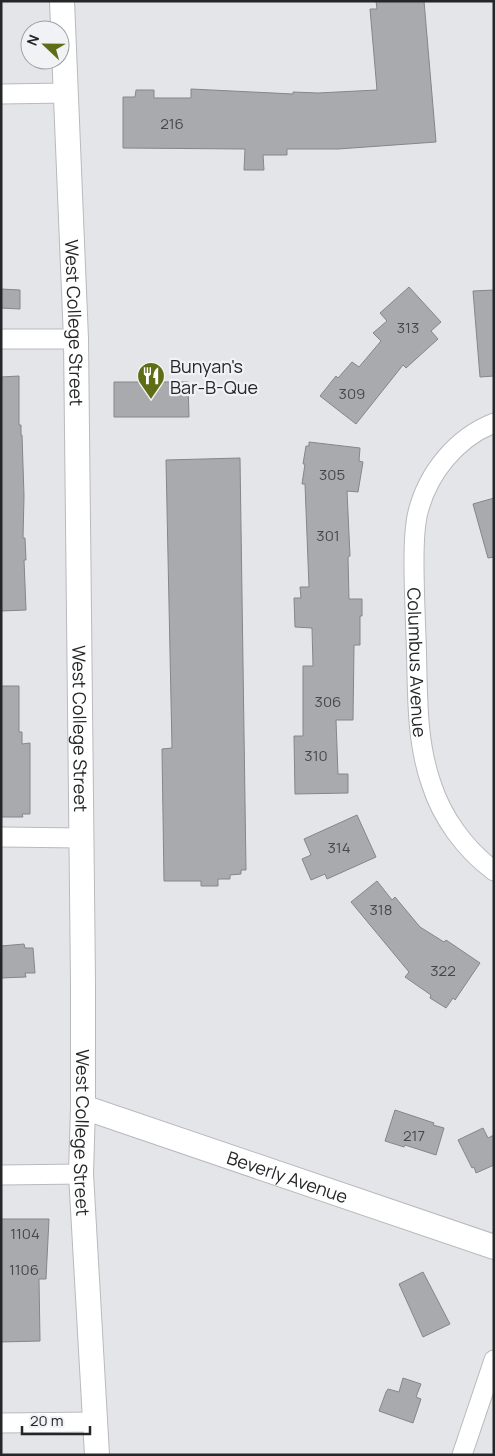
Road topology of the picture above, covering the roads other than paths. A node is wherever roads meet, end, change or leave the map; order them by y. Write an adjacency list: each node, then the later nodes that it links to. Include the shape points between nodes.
1 (62, 1): 2 (street, West College Street)
2 (66, 93): 3 (street); 5 (street, West College Street)
3 (1, 94)
4 (1, 339): 5 (street)
5 (76, 339): 8 (street, West College Street)
6 (494, 423): 9 (street, Columbus Avenue, via 458,444 440,465 418,512 414,540 420,730 428,775 441,809 455,831)
7 (1, 836): 8 (street)
8 (82, 838): 10 (street, West College Street)
9 (494, 872)
10 (83, 1107): 11 (street, West College Street); 13 (street, Beverly Avenue)
11 (81, 1174): 12 (street); 15 (street, West College Street)
12 (1, 1175)
13 (494, 1247)
14 (494, 1360): 18 (street)
15 (95, 1422): 16 (street); 17 (street, West College Street)
16 (1, 1423)
17 (97, 1455)
18 (462, 1455)

